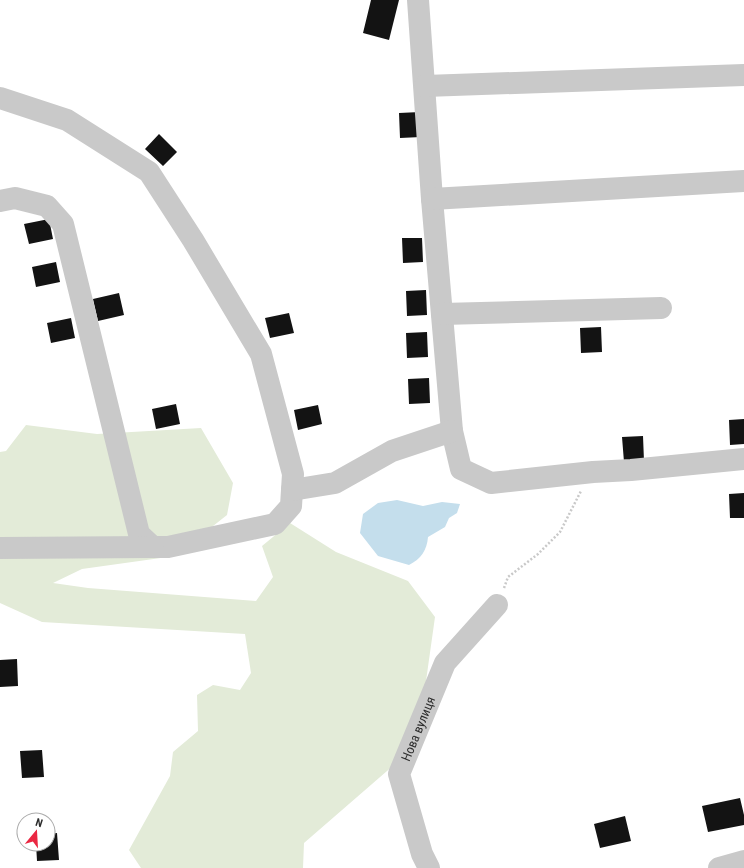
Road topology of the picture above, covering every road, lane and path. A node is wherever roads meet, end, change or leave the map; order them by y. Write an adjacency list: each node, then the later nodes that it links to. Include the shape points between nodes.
1 (418, 0): 3 (street)
2 (744, 75): 3 (street)
3 (425, 86): 6 (street)
4 (0, 98): 13 (street, via 67,120 149,172 261,354 292,474)
5 (744, 181): 6 (street)
6 (432, 199): 9 (street)
7 (0, 201): 14 (street, via 15,198 47,206 63,224 139,534)
8 (660, 308): 9 (street)
9 (442, 314): 10 (street)
10 (452, 431): 12 (street, via 461,469 491,483); 13 (street, via 392,450 335,483)
11 (744, 458): 12 (street)
12 (593, 472): 16 (path, via 560,532 538,554 508,577)
13 (292, 490): 14 (street, via 291,506 275,524 168,547)
14 (153, 547): 15 (street)
15 (0, 548)
16 (497, 606): 18 (street, Нова вулиця, via 445,663 399,774 422,854)
17 (744, 861): 19 (street)
18 (429, 868)
19 (719, 868)

